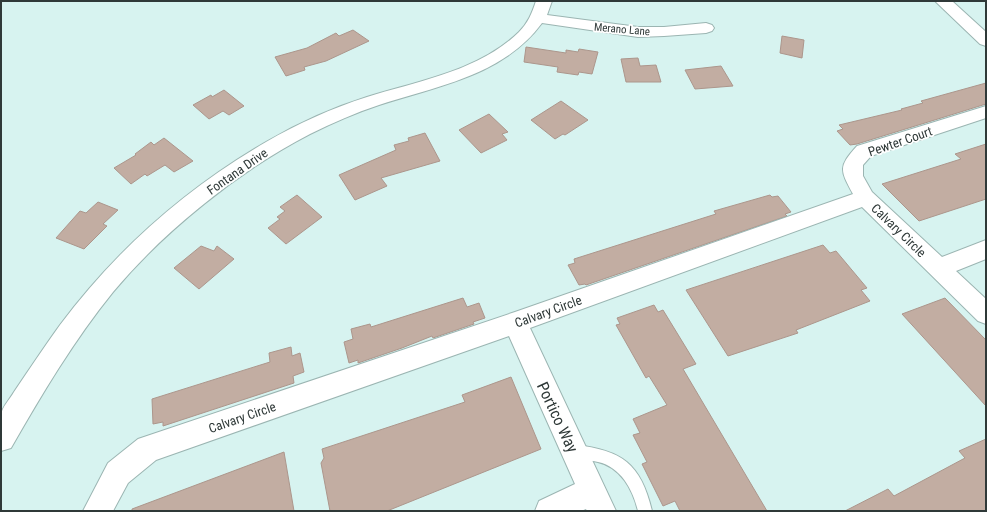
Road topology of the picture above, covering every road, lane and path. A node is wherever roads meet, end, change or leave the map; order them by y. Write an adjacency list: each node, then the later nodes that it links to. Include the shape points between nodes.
1 (943, 1): 4 (street)
2 (541, 9): 3 (street, Merano Lane, via 604,29 670,32); 11 (street, Fontana Drive, via 530,29 498,56 453,77 364,104 304,130 272,147 185,208 103,286 74,324)
3 (706, 28)
4 (986, 41)
5 (986, 112): 6 (street, Pewter Court, via 864,151 853,163 853,176)
6 (865, 198): 8 (street, Calvary Circle); 10 (street, Calvary Circle)
7 (986, 249): 8 (street)
8 (939, 268): 9 (street, Calvary Circle)
9 (986, 314)
10 (515, 323): 12 (street, Portico Way); 14 (street, Calvary Circle, via 148,449 118,473)
11 (1, 438)
12 (574, 452): 13 (street, Portico Way); 16 (lane, via 606,457 624,467 638,489)
13 (598, 501): 15 (street)
14 (97, 511)
15 (549, 511)
16 (645, 511)

